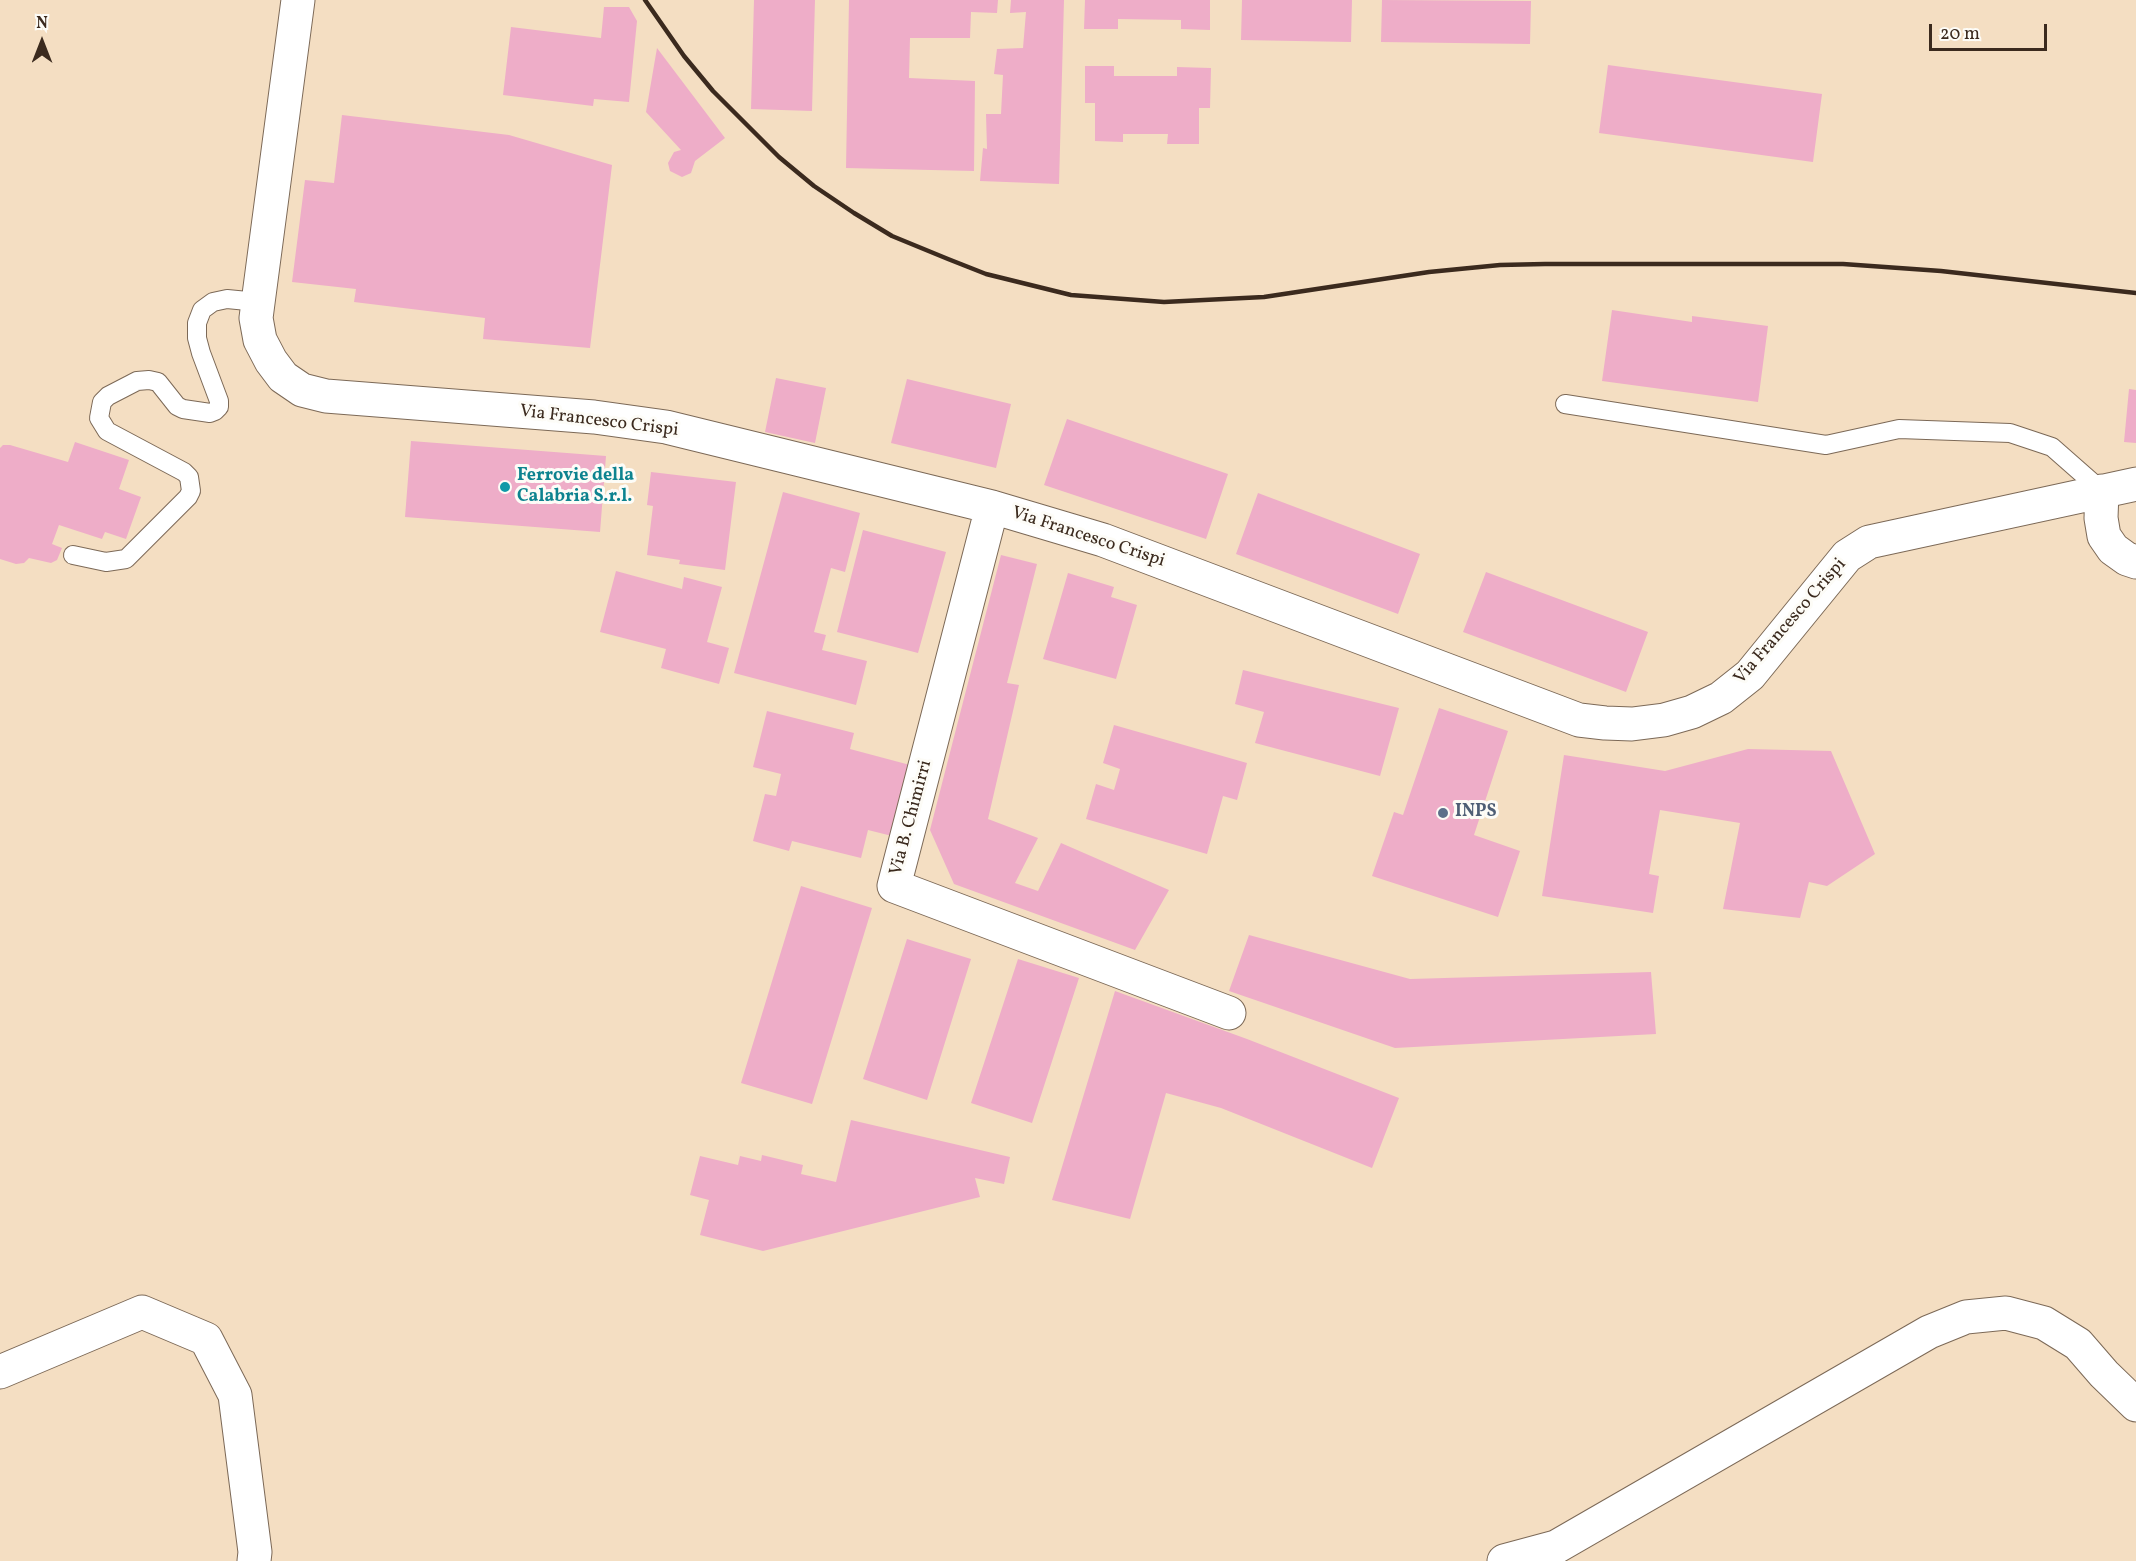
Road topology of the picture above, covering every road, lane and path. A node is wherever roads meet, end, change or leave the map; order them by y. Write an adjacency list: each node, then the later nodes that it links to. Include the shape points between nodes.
1 (298, 0): 2 (street, Via Francesco Crispi)
2 (258, 302): 6 (street, Via Francesco Crispi, via 260,340 284,377 302,390 326,396 594,417 666,427); 7 (lane, via 227,299 202,310 197,324 201,353 219,401 215,411 183,410 158,382 149,380 137,381 102,402 99,418 107,431 184,472 192,491 126,559 106,562)
3 (1565, 404): 5 (lane, via 1826,445 1899,429 2010,433 2052,447)
4 (2136, 483): 5 (street, Via Francesco Crispi)
5 (2103, 491): 6 (street, Via Francesco Crispi, via 1869,542 1847,556 1750,675 1721,698 1692,712 1632,724 1579,720 1103,540); 8 (street, via 2104,536 2113,549)
6 (992, 507): 9 (street, Via B. Chimirri, via 894,886)
7 (73, 555)
8 (2136, 562)
9 (1229, 1012)
10 (0, 1372): 12 (street, via 142,1312 206,1339 235,1395)
11 (2136, 1405): 13 (street, via 2078,1344 2044,1323 2006,1313 1966,1317 1929,1332 1556,1547)
12 (254, 1561)
13 (1504, 1561)

